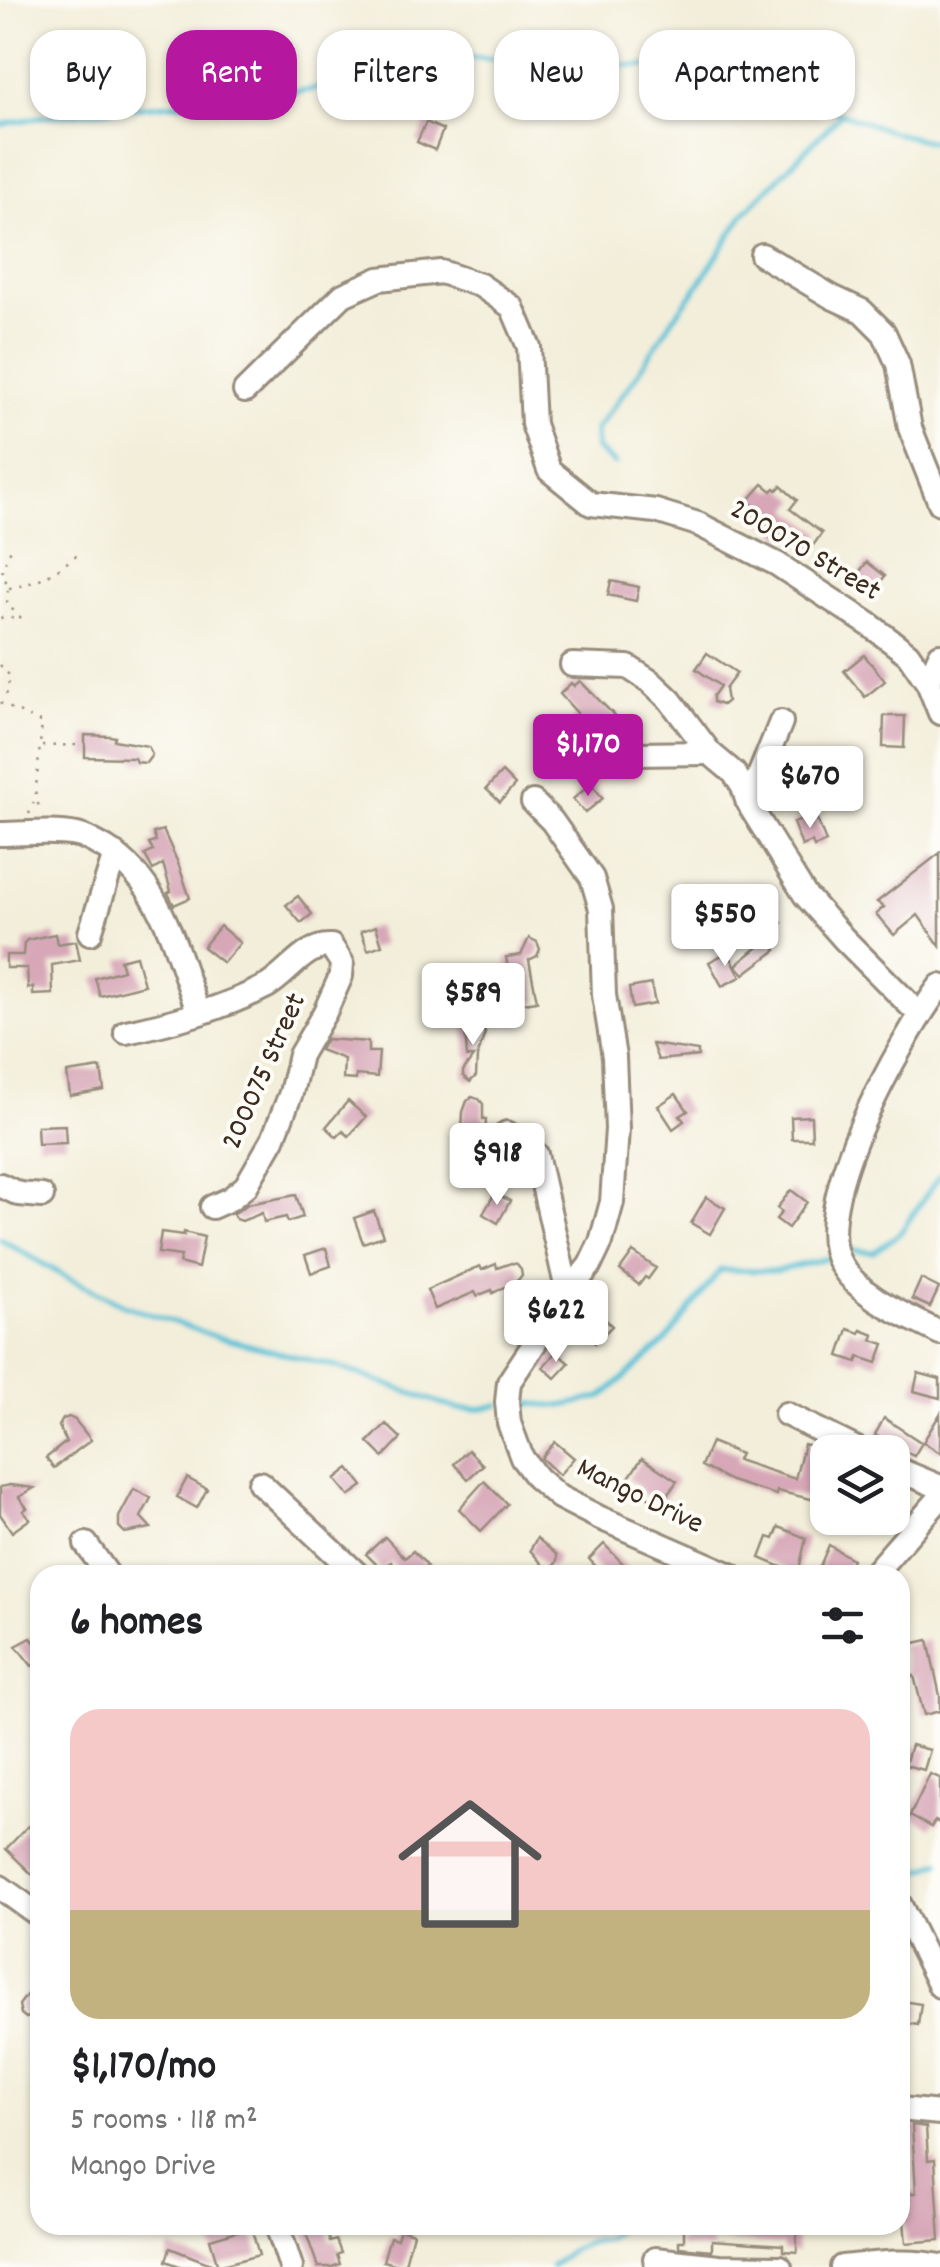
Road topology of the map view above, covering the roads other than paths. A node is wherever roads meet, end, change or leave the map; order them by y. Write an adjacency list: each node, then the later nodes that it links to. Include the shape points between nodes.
1 (762, 255): 3 (street, via 862,312 884,333 898,364 910,428)
2 (245, 391): 6 (street, 200070 Street, via 343,295 378,279 440,272 480,285 512,308 529,347 533,424 550,470 592,504 698,524 778,564 908,654)
3 (940, 503)
4 (940, 656): 6 (street)
5 (572, 665): 9 (street, via 628,667 670,700)
6 (928, 683): 7 (street, 200070 Street)
7 (940, 713)
8 (781, 722): 12 (street)
9 (710, 753): 10 (street); 12 (street, via 734,773)
10 (633, 754)
11 (534, 802): 24 (street, Mango Drive, via 592,878 601,909 614,1057 612,1202 601,1242)
12 (748, 802): 18 (street, via 805,895)
13 (0, 834): 14 (street, via 82,836)
14 (114, 854): 15 (street); 17 (street, via 157,902)
15 (90, 933)
16 (940, 986): 18 (street)
17 (198, 1012): 19 (street); 23 (street, 200075 Street, via 266,986 322,945 332,946 342,963 300,1055 274,1139 246,1186)
18 (919, 1014): 25 (street, via 872,1100 846,1168 833,1246 853,1283)
19 (126, 1032)
20 (507, 1133): 24 (street, via 536,1154)
21 (0, 1185): 22 (street)
22 (42, 1196)
23 (212, 1207)
24 (568, 1294): 35 (street, Mango Drive, via 510,1382 510,1424 522,1458 559,1496)
25 (940, 1334)
26 (786, 1414): 27 (street)
27 (829, 1435)
28 (910, 1474): 30 (street)
29 (260, 1483): 34 (street)
30 (940, 1487)
31 (940, 1498): 36 (street)
32 (86, 1544): 33 (street)
33 (101, 1565)
34 (347, 1565)
35 (708, 1565)
36 (883, 1565)
37 (0, 1887): 38 (street)
38 (30, 1909)
39 (910, 1924): 40 (street)
40 (938, 1976)
41 (910, 2110): 42 (street)
42 (940, 2112)
43 (280, 2235): 46 (street)
44 (655, 2259): 47 (street)
45 (940, 2266): 48 (street)
46 (291, 2267)
47 (780, 2267)
48 (842, 2267)

